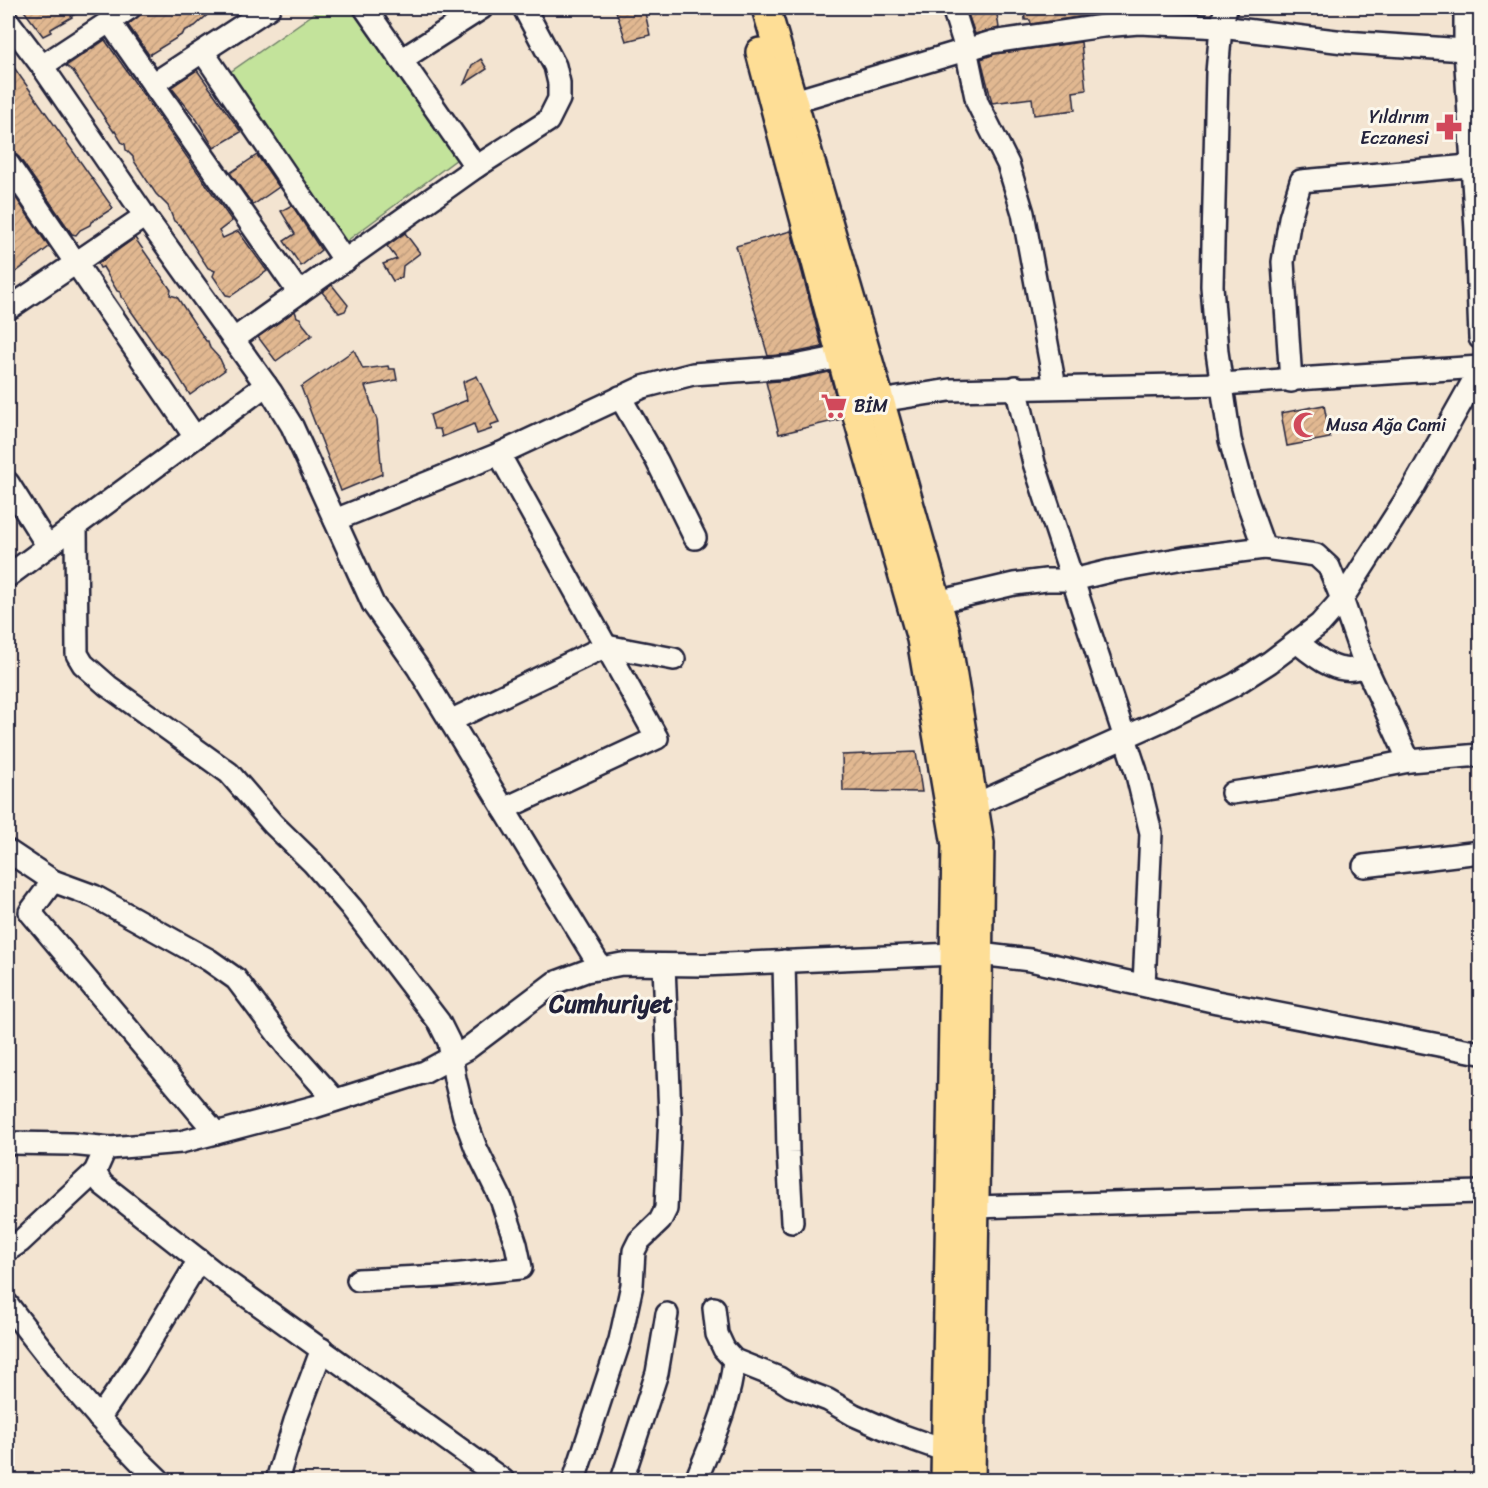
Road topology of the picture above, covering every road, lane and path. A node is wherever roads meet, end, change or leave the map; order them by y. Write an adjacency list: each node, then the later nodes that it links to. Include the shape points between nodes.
1 (130, 8): 12 (street)
2 (269, 8): 15 (street)
3 (365, 8): 16 (street)
4 (482, 8): 16 (street)
5 (524, 8): 22 (street, via 555,66 559,99 548,121)
6 (748, 8): 19 (main road)
7 (766, 8): 19 (main road)
8 (953, 8): 13 (street)
9 (1465, 8): 14 (street)
10 (1223, 17): 13 (street, via 1103,26); 14 (street, via 1344,42); 33 (street, via 1217,73 1212,286)
11 (8, 21): 17 (street)
12 (109, 21): 17 (street); 18 (street)
13 (966, 49): 19 (street); 36 (street, via 977,102 1008,164 1021,204)
14 (1465, 50): 21 (street)
15 (203, 52): 18 (street); 24 (street)
16 (401, 60): 22 (street)
17 (42, 66): 23 (street)
18 (153, 84): 26 (street)
19 (784, 105): 30 (main road); 38 (main road)
20 (8, 164): 25 (street)
21 (1476, 164): 28 (street); 32 (street, via 1301,181 1283,262)
22 (476, 167): 24 (street)
23 (146, 216): 25 (street); 29 (street)
24 (345, 261): 26 (street)
25 (76, 263): 27 (street); 39 (street)
26 (299, 293): 29 (street)
27 (8, 309)
28 (1480, 338)
29 (234, 339): 34 (street)
30 (841, 357): 37 (street, via 790,367 693,374); 38 (main road)
31 (1480, 368): 32 (street); 49 (street, via 1412,490)
32 (1291, 381): 33 (street)
33 (1221, 384): 36 (street); 46 (street, via 1236,464)
34 (266, 385): 39 (street); 42 (street, via 292,426)
35 (1016, 387): 36 (street); 38 (street, via 950,390); 48 (street, via 1034,464)
36 (1055, 387)
37 (620, 397): 40 (street); 44 (street)
38 (867, 403): 50 (main road); 66 (main road, via 921,639 956,845)
39 (195, 437): 43 (street)
40 (499, 454): 42 (street); 52 (street)
41 (8, 483): 45 (street)
42 (335, 520): 55 (street, via 373,604)
43 (76, 525): 45 (street); 72 (street, via 77,654 83,664 229,773 351,907 446,1032)
44 (695, 538)
45 (47, 545): 47 (street)
46 (1264, 548): 48 (street, via 1185,558); 49 (street, via 1316,555 1329,567)
47 (8, 576)
48 (1073, 580): 50 (street, via 1014,584); 56 (street)
49 (1342, 599): 51 (street); 54 (street)
50 (937, 602): 60 (main road, via 946,633)
51 (1297, 642): 54 (street, via 1338,669 1357,670); 56 (street, via 1234,685)
52 (606, 646): 53 (street); 55 (street); 61 (street, via 657,738)
53 (674, 658)
54 (1365, 665): 58 (street)
55 (450, 721): 61 (street)
56 (1125, 737): 60 (street); 70 (street, via 1151,832)
57 (1480, 755): 58 (street)
58 (1409, 761): 59 (street)
59 (1232, 793)
60 (974, 804): 66 (main road, via 980,843)
61 (504, 808): 69 (street)
62 (8, 851): 65 (street)
63 (1480, 852): 64 (street)
64 (1364, 866)
65 (53, 880): 73 (street, via 94,896 236,979 286,1045); 74 (street, via 30,912)
66 (966, 954): 67 (street); 70 (street, via 1030,960); 79 (main road); 90 (main road)
67 (784, 961): 68 (street); 80 (street)
68 (664, 965): 69 (street); 94 (street, via 670,1116 666,1209 634,1251 632,1285 622,1331)
69 (601, 968): 72 (street, via 554,983)
70 (1144, 985): 71 (street)
71 (1480, 1053)
72 (452, 1059): 73 (street, via 424,1072); 83 (street, via 464,1116 501,1199 521,1268)
73 (335, 1100): 74 (street)
74 (216, 1133): 76 (street, via 181,1142)
75 (8, 1143): 76 (street)
76 (110, 1148): 77 (street)
77 (95, 1172): 81 (street); 82 (street, via 102,1184)
78 (1480, 1192): 79 (street)
79 (975, 1207): 98 (main road)
80 (792, 1222)
81 (8, 1250)
82 (199, 1260): 87 (street); 89 (street)
83 (358, 1280)
84 (8, 1305): 89 (street)
85 (714, 1308): 88 (street, via 717,1334)
86 (667, 1314): 95 (street, via 657,1373)
87 (322, 1349): 92 (street); 93 (street)
88 (734, 1360): 90 (street, via 895,1433); 96 (street, via 726,1403)
89 (99, 1418): 91 (street)
90 (946, 1451): 97 (main road)
91 (159, 1480)
92 (278, 1480)
93 (503, 1480)
94 (574, 1480)
95 (622, 1480)
96 (696, 1480)
97 (945, 1480)
98 (971, 1480)

